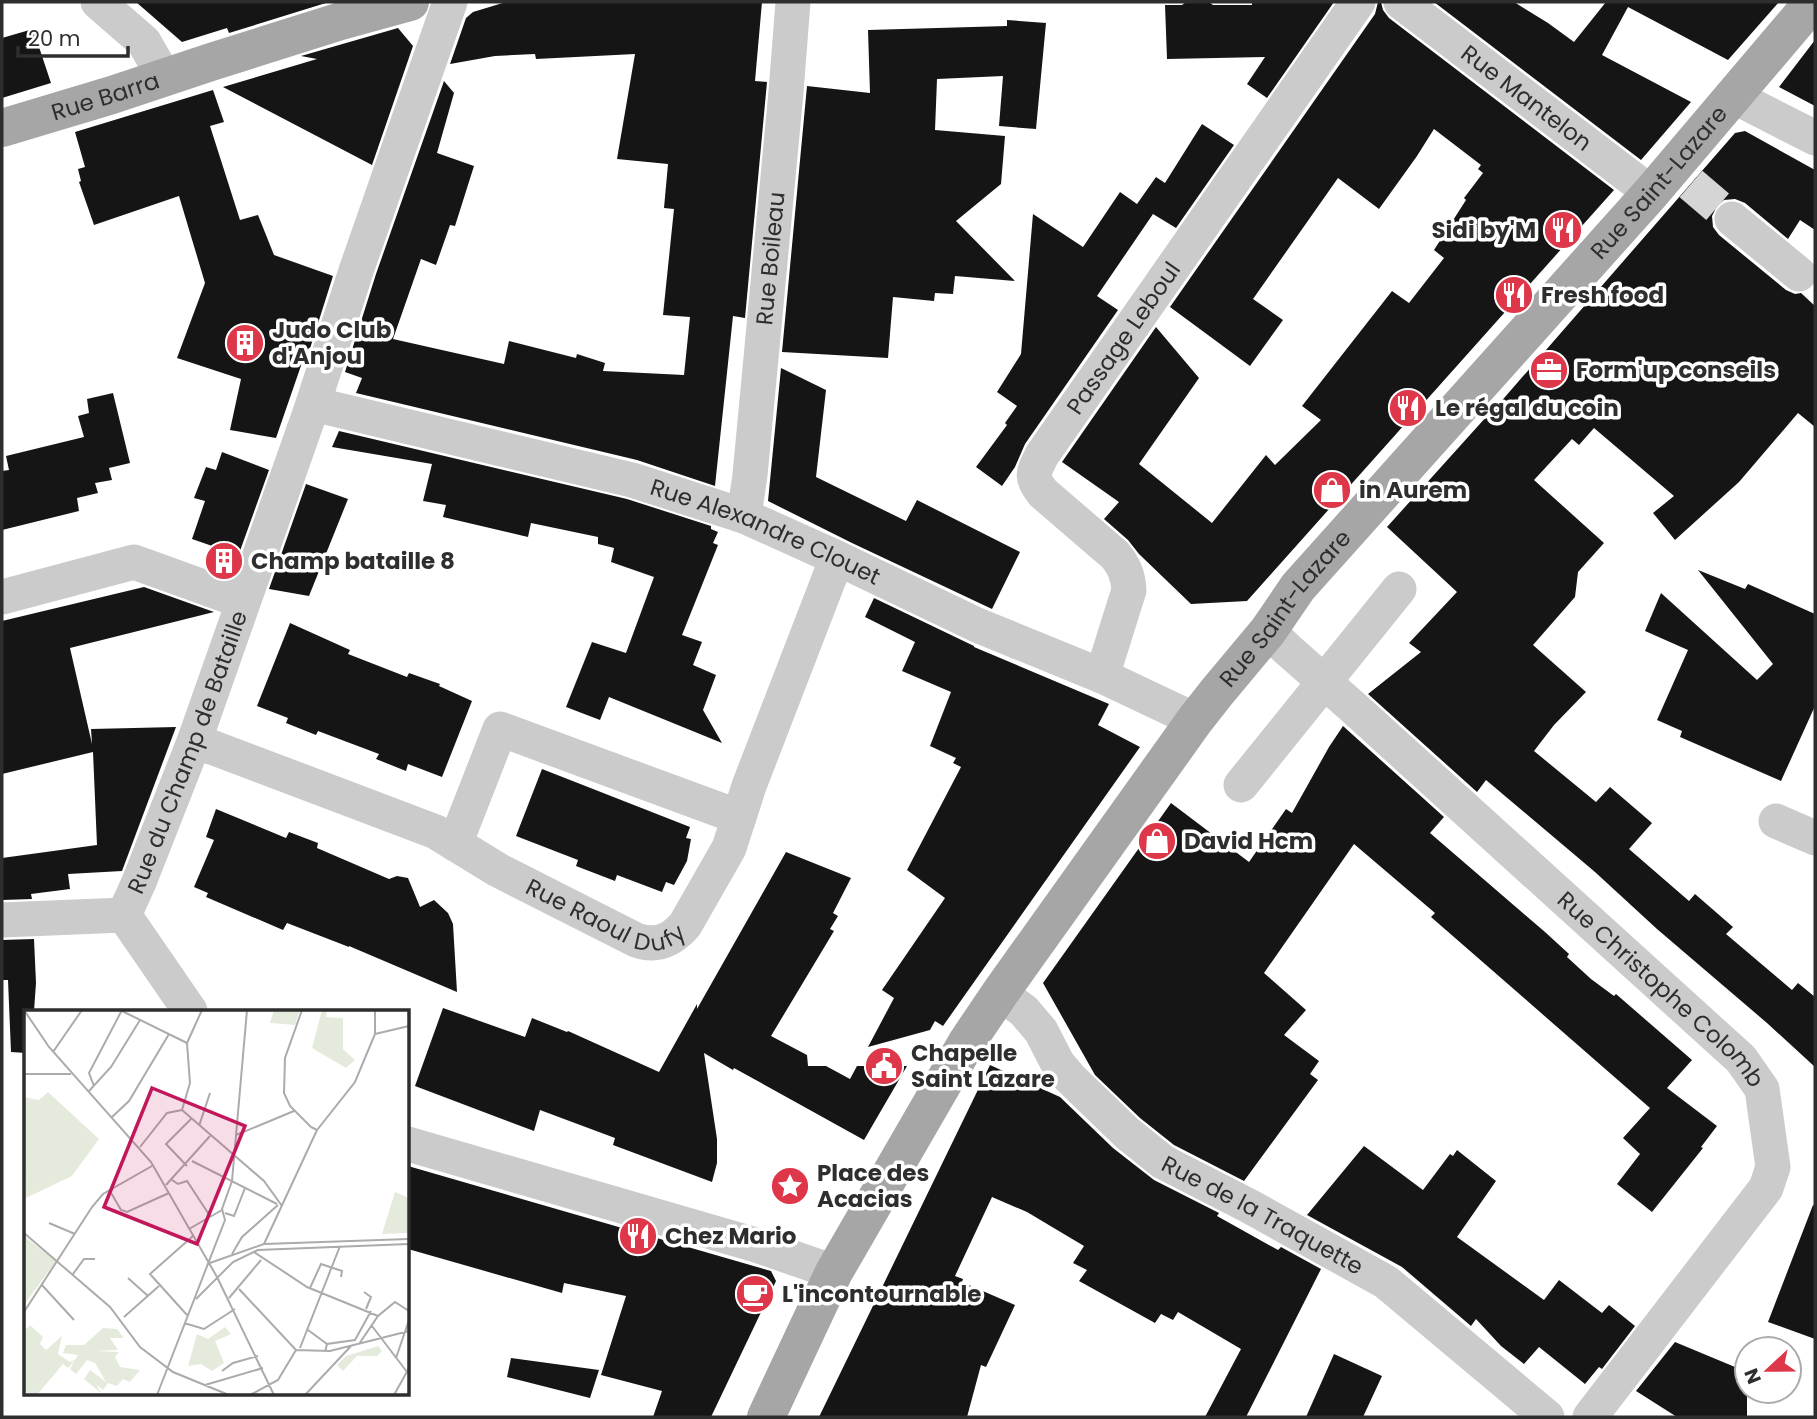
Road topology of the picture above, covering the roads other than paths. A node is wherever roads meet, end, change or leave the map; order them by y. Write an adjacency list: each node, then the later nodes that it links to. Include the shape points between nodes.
1 (98, 2): 8 (street, via 144,42)
2 (411, 2): 8 (main road, Rue Barra)
3 (450, 2): 15 (street, Rue du Champ de Bataille)
4 (793, 2): 16 (street, Rue Boileau)
5 (1358, 2): 22 (street, Passage Leboul, via 1035,469 1043,493 1115,555 1128,577 1129,590)
6 (1401, 2): 12 (street, Rue Mantelon)
7 (1807, 4): 9 (main road, Rue Saint-Lazare)
8 (164, 77): 10 (main road, Rue Barra)
9 (1733, 96): 11 (street); 12 (main road, Rue Saint-Lazare)
10 (2, 128)
11 (1815, 138)
12 (1672, 181): 21 (main road, Rue Saint-Lazare, via 1298,587)
13 (1732, 219): 14 (street)
14 (1798, 274)
15 (313, 404): 16 (street, Rue Alexandre Clouet, via 632,480); 20 (street, Rue du Champ de Bataille)
16 (744, 516): 17 (street, Rue Alexandre Clouet)
17 (837, 558): 22 (street, Rue Alexandre Clouet, via 977,625); 27 (street, Rue Raoul Dufy)
18 (1399, 589): 23 (street)
19 (2, 597): 20 (street, via 134,562)
20 (242, 601): 25 (street, Rue du Champ de Bataille)
21 (1268, 631): 23 (street, Rue Christophe Colomb); 24 (main road, Rue Saint-Lazare)
22 (1102, 677): 24 (street, Rue Alexandre Clouet)
23 (1325, 682): 26 (street); 39 (street, Rue Christophe Colomb, via 1741,1059 1762,1089 1773,1167 1766,1188)
24 (1195, 720): 33 (main road, Rue Saint-Lazare)
25 (194, 742): 30 (street, Rue Raoul Dufy, via 436,832); 31 (street, Rue du Champ de Bataille)
26 (1241, 785)
27 (739, 817): 30 (street, via 500,729); 30 (street, Rue Raoul Dufy, via 729,848 685,925 655,944 636,940)
28 (1776, 821): 29 (street)
29 (1815, 838)
30 (455, 844)
31 (124, 915): 32 (street); 34 (street, Rue du Champ de Bataille)
32 (2, 919)
33 (1000, 993): 36 (main road, Rue Saint-Lazare); 38 (street, Rue de la Traquette, via 1041,1031 1070,1078 1163,1161 1386,1282)
34 (189, 1010)
35 (410, 1145): 36 (street)
36 (834, 1272): 37 (main road, Rue Saint-Lazare)
37 (766, 1417)
38 (1547, 1417)
39 (1590, 1417)

